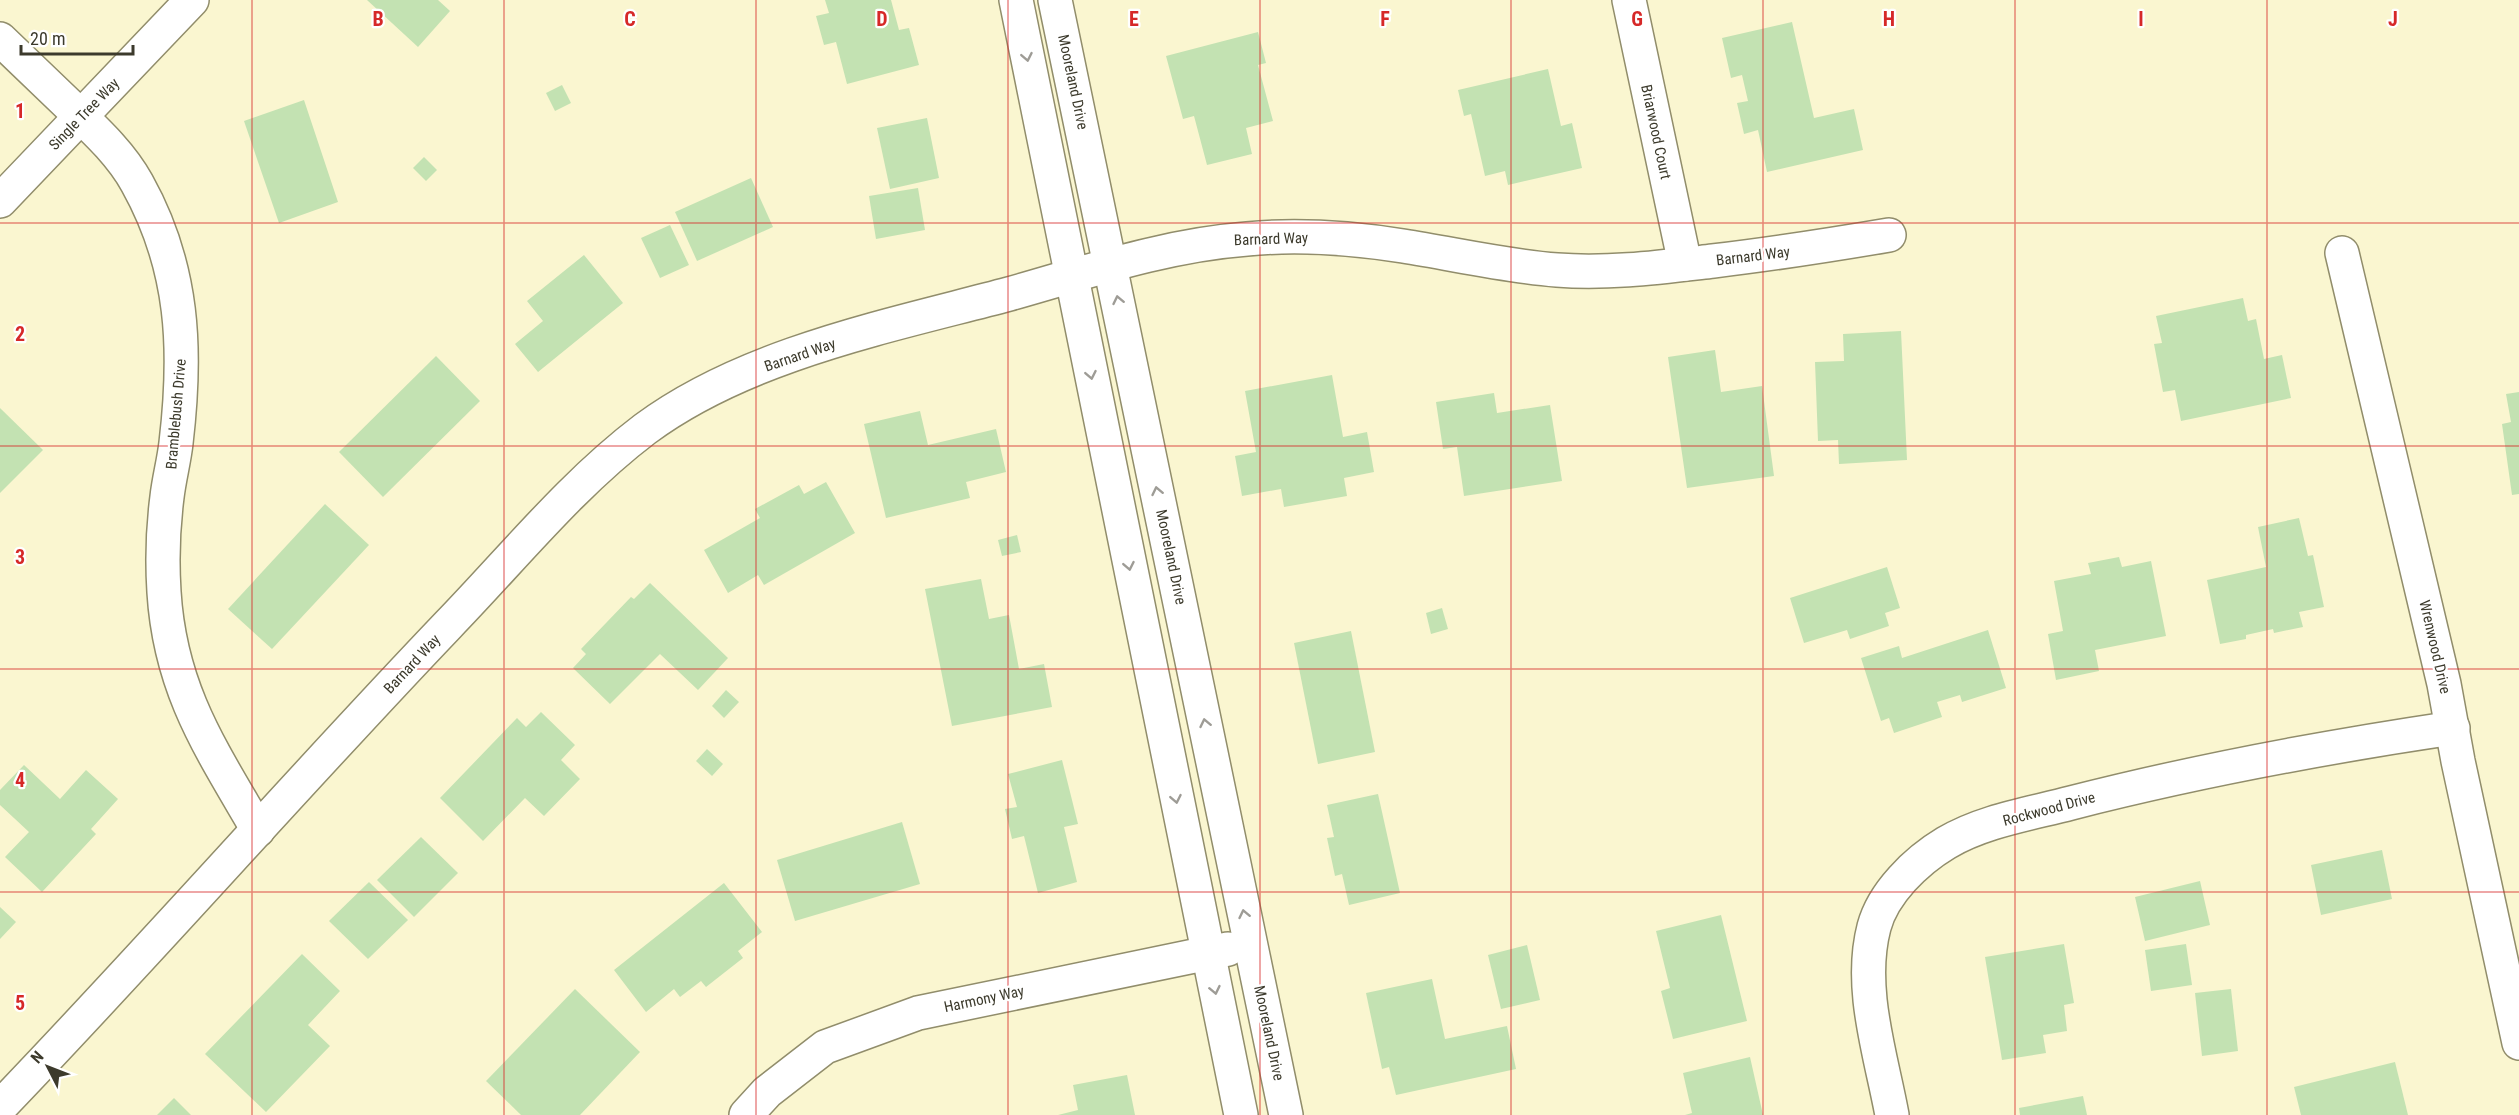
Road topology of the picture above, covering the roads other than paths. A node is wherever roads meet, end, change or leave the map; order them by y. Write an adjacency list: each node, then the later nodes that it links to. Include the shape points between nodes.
1 (192, 0): 6 (street, Single Tree Way)
2 (1016, 0): 12 (street, one-way to 12)
3 (1055, 0): 11 (street, Mooreland Drive)
4 (1629, 0): 10 (street, Briarwood Court)
5 (0, 39): 6 (street, Bramblebush Drive)
6 (81, 117): 7 (street, Single Tree Way); 14 (street, Bramblebush Drive, via 137,182 175,280 183,347 181,401 163,546 169,635 199,729)
7 (0, 201)
8 (1889, 235): 10 (street, Barnard Way)
9 (2342, 253): 13 (street, Wrenwood Drive)
10 (1685, 264): 11 (street, Barnard Way, via 1611,272 1558,270 1389,244 1298,237 1210,242)
11 (1112, 265): 12 (street, Barnard Way); 15 (street, Mooreland Drive, one-way to 11)
12 (1071, 277): 14 (street, Barnard Way, via 794,355 693,398 646,429 517,549); 16 (street, one-way to 16)
13 (2453, 728): 17 (street, Wrenwood Drive); 22 (street, Rockwood Drive, via 2361,742 2120,790 1986,825 1947,842 1914,865 1891,893 1874,926 1869,960 1870,998)
14 (258, 830): 18 (street, Barnard Way)
15 (1250, 945): 16 (street, Harmony Way); 21 (street, Mooreland Drive)
16 (1207, 953): 19 (street, Harmony Way, via 918,1013 825,1047 767,1092); 20 (street, one-way to 20)
17 (2519, 1042)
18 (0, 1107)
19 (746, 1115)
20 (1241, 1115)
21 (1286, 1115)
22 (1892, 1115)

